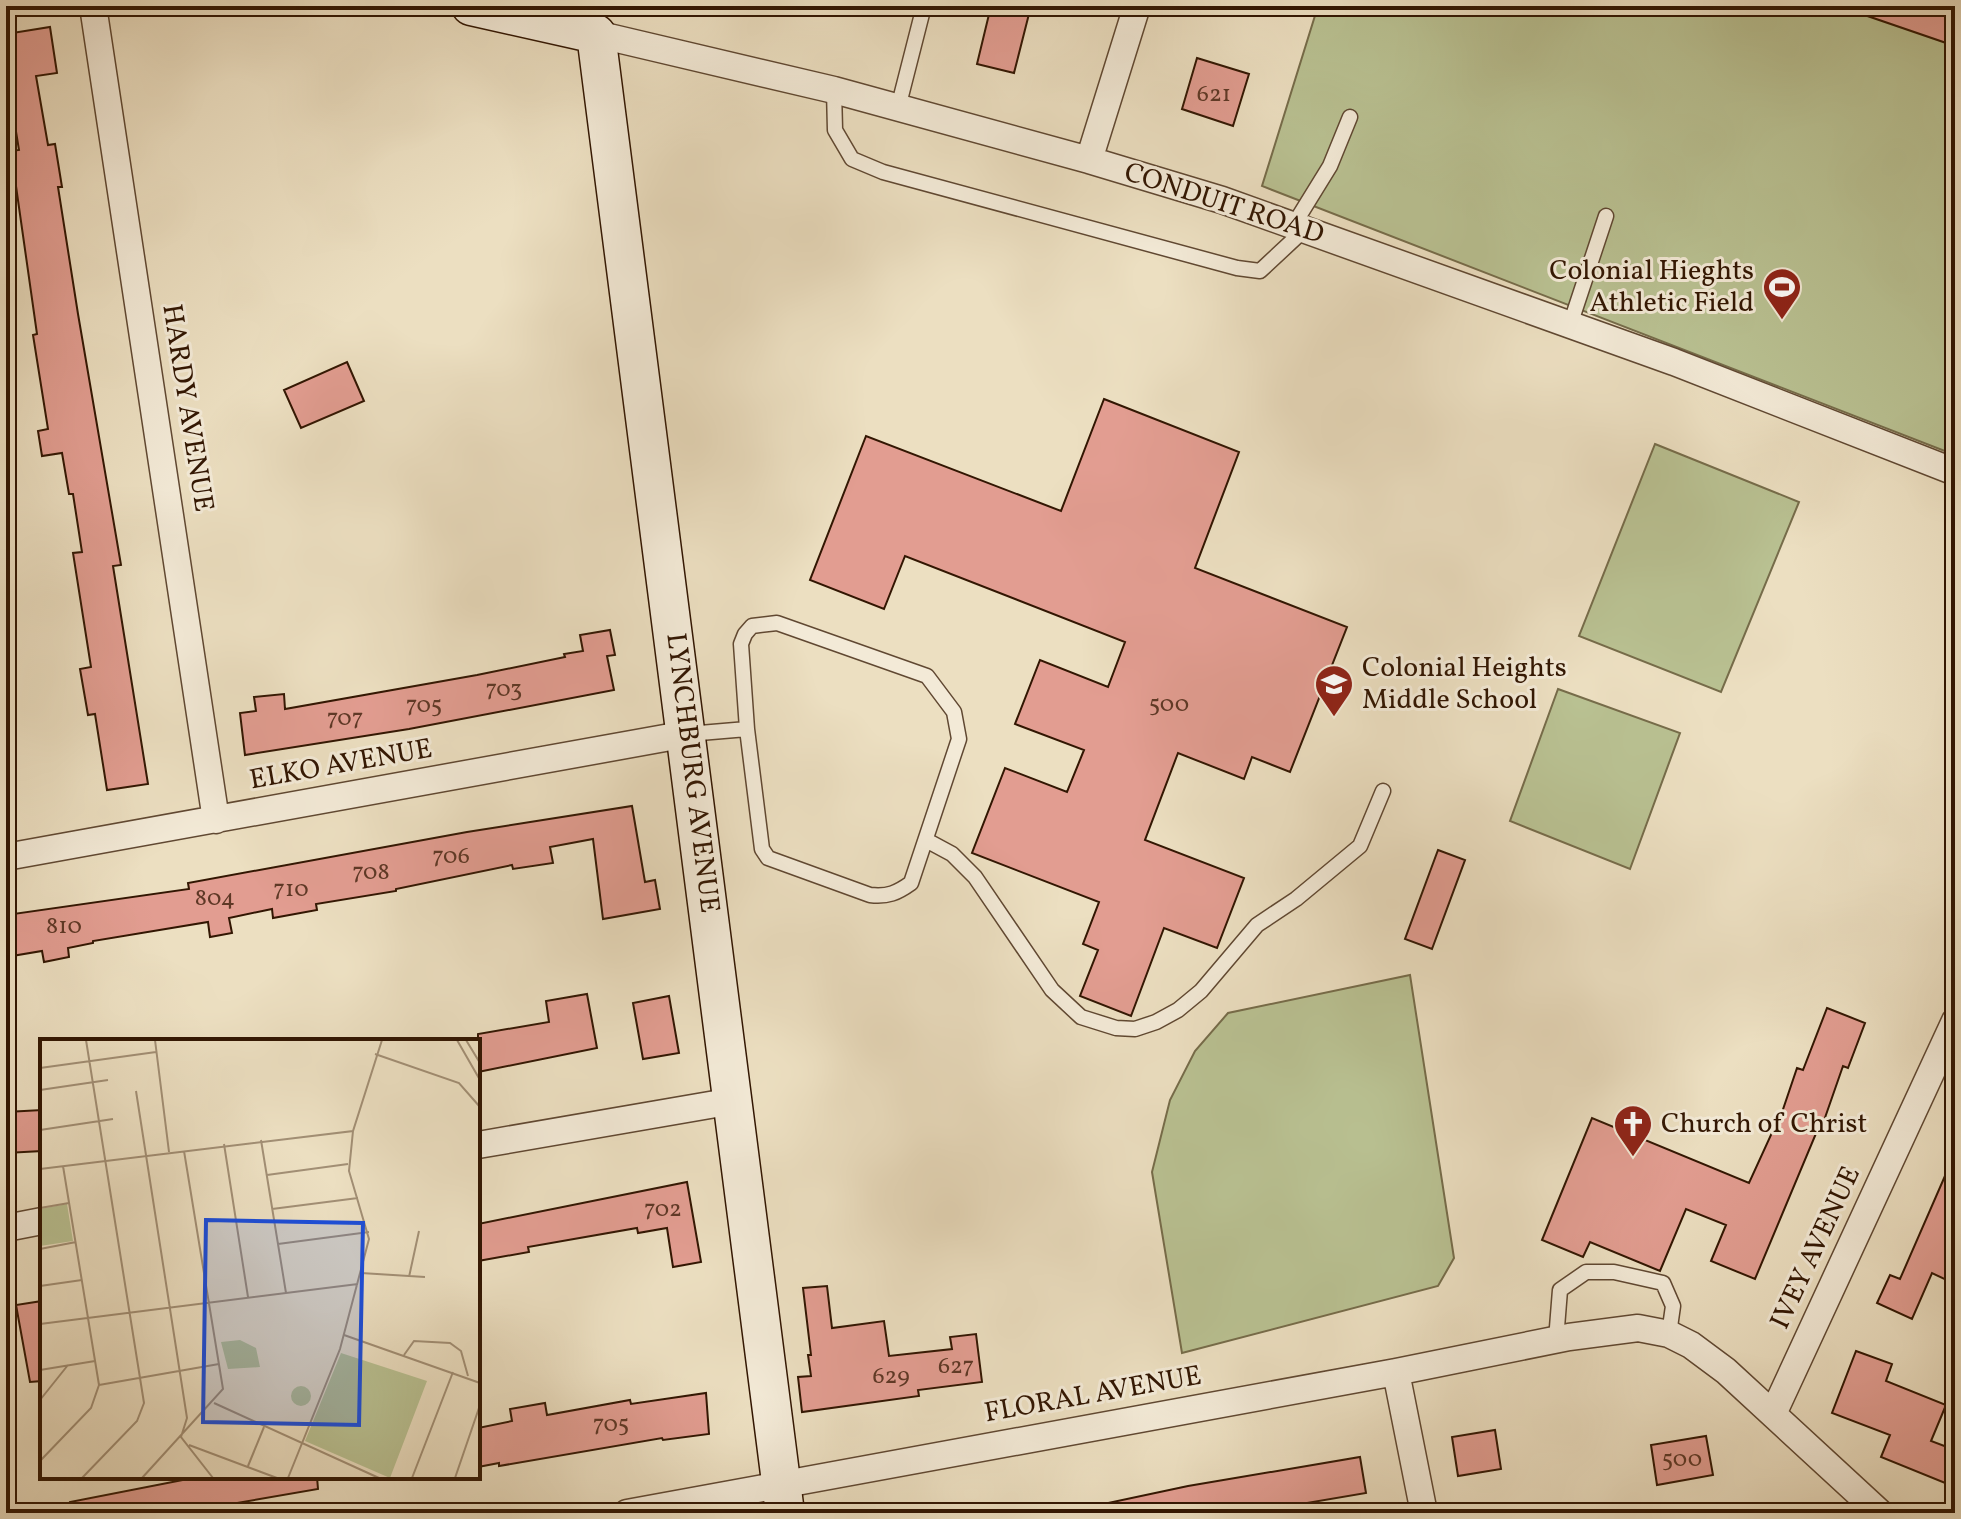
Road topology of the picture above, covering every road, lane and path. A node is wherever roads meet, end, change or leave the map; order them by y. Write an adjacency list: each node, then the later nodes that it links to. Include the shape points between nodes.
1 (93, 6): 17 (street, HARDY AVENUE)
2 (924, 6): 7 (lane)
3 (1137, 6): 9 (street)
4 (483, 7): 5 (street, CONDUIT ROAD)
5 (596, 34): 6 (street, CONDUIT ROAD); 15 (street, LYNCHBURG AVENUE)
6 (834, 90): 7 (street, CONDUIT ROAD); 11 (lane, via 835,130 852,159 883,172 1260,271)
7 (898, 108): 9 (street, CONDUIT ROAD)
8 (1350, 117): 11 (lane)
9 (1089, 160): 11 (street, CONDUIT ROAD)
10 (1606, 216): 12 (lane)
11 (1298, 228): 12 (street, CONDUIT ROAD)
12 (1570, 325): 13 (street, CONDUIT ROAD)
13 (1955, 472)
14 (747, 729): 15 (lane); 18 (lane, via 762,849 768,858 886,896 911,883); 18 (lane, via 741,644 752,626 777,623 927,676 954,712 959,739)
15 (687, 734): 17 (street, ELKO AVENUE); 21 (street, LYNCHBURG AVENUE)
16 (1383, 791): 18 (lane, via 1360,846 1257,925 1178,1010 1135,1029 1081,1017 1052,990 975,877 952,854)
17 (216, 820): 19 (street, ELKO AVENUE)
18 (926, 840)
19 (6, 857)
20 (1955, 1021): 28 (street, IVEY AVENUE)
21 (733, 1101): 22 (street); 29 (street, LYNCHBURG AVENUE)
22 (480, 1145)
23 (40, 1221): 24 (street)
24 (6, 1228)
25 (1669, 1334): 26 (street, FLORAL AVENUE, via 1638,1328); 26 (lane, via 1673,1306 1663,1283 1586,1272 1560,1290); 28 (street, via 1726,1371)
26 (1563, 1338): 27 (street, FLORAL AVENUE)
27 (1396, 1372): 29 (street, FLORAL AVENUE); 31 (street)
28 (1773, 1414): 32 (street)
29 (783, 1499): 30 (street, FLORAL AVENUE)
30 (627, 1513)
31 (1424, 1513)
32 (1880, 1513)

